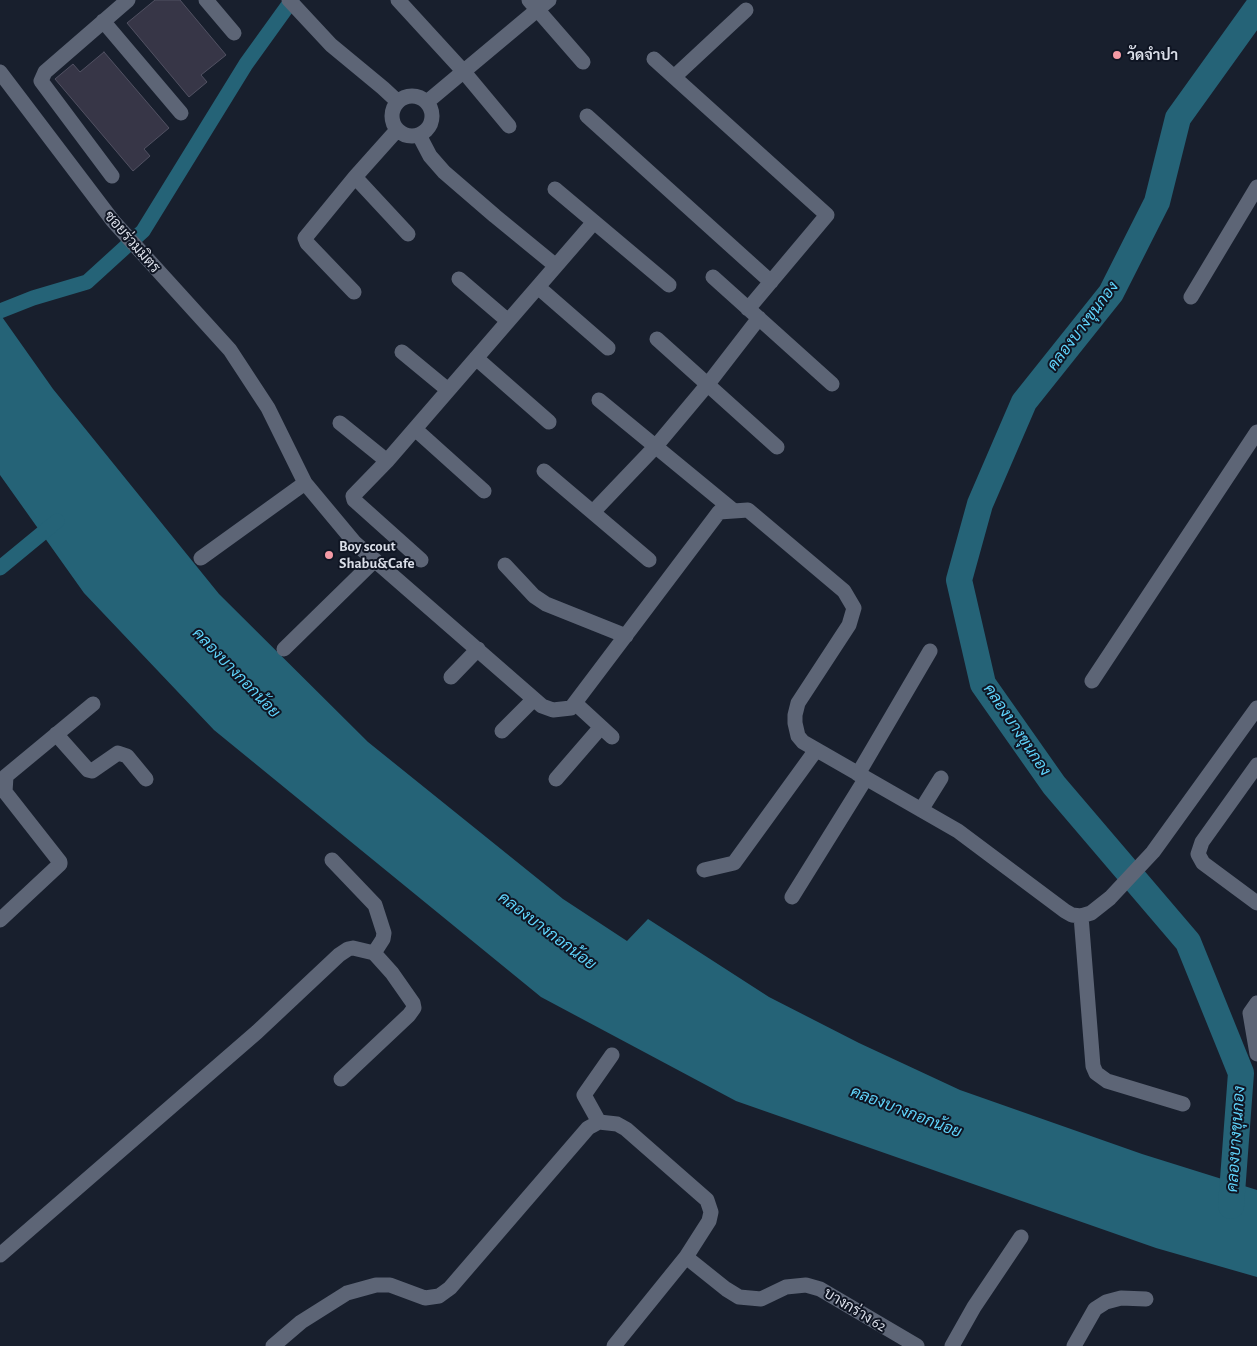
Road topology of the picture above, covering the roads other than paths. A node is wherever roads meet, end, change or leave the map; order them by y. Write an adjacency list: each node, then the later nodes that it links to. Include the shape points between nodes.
1 (128, 0): 7 (street)
2 (206, 0): 8 (street)
3 (289, 0): 14 (street, via 331,45)
4 (398, 0): 12 (street)
5 (538, 3): 10 (street); 12 (street)
6 (746, 10): 13 (street)
7 (104, 21): 16 (street); 21 (street, via 45,72 41,81)
8 (234, 33)
9 (654, 59): 13 (street)
10 (583, 62)
11 (0, 72): 53 (street, ซอยร่วมมิตร, via 112,221 230,350 268,408)
12 (464, 72): 15 (street); 18 (street)
13 (674, 77): 30 (street, via 827,215)
14 (397, 101): 15 (street, via 412,96); 19 (street, via 391,116)
15 (427, 102): 20 (street, via 431,109 431,124)
16 (181, 113)
17 (587, 116): 30 (street)
18 (509, 126)
19 (397, 130): 20 (street, via 411,137); 22 (street)
20 (419, 135): 27 (street, via 430,156 444,172)
21 (112, 176)
22 (356, 177): 26 (street); 33 (street, via 306,238 306,244)
23 (1257, 187): 34 (street)
24 (555, 189): 25 (street)
25 (594, 222): 27 (street); 31 (street)
26 (408, 234)
27 (556, 266): 32 (street)
28 (713, 276): 35 (street)
29 (459, 279): 36 (street)
30 (771, 282): 35 (street)
31 (669, 285)
32 (538, 287): 36 (street); 38 (street)
33 (354, 292)
34 (1191, 297)
35 (754, 314): 41 (street); 42 (street)
36 (508, 321): 40 (street)
37 (658, 339): 41 (street)
38 (608, 348)
39 (402, 352): 43 (street)
40 (476, 358): 43 (street); 46 (street)
41 (708, 384): 49 (street); 50 (street)
42 (832, 384)
43 (448, 390): 47 (street)
44 (599, 400): 49 (street)
45 (340, 422): 51 (street)
46 (549, 422)
47 (415, 429): 51 (street); 54 (street)
48 (1257, 432): 67 (street)
49 (656, 446): 55 (street); 56 (street)
50 (777, 447)
51 (387, 461): 59 (street, via 353,498)
52 (544, 471): 56 (street)
53 (305, 483): 57 (street); 58 (street, ซอยร่วมมิตร, via 355,543)
54 (484, 491)
55 (734, 511): 62 (street, via 719,512); 74 (street, via 748,510 844,591 854,608 849,625 796,709 798,736)
56 (593, 512): 60 (street)
57 (201, 558)
58 (376, 560): 63 (street); 64 (street, ซอยร่วมมิตร)
59 (421, 560)
60 (649, 560)
61 (505, 565): 62 (street, via 546,604)
62 (626, 636): 69 (street)
63 (284, 649)
64 (478, 649): 66 (street); 68 (street, ซอยร่วมมิตร)
65 (930, 651): 76 (street)
66 (451, 676)
67 (1092, 680)
68 (534, 699): 69 (street, ซอยร่วมมิตร, via 553,710 571,708); 72 (street)
69 (576, 703): 79 (street, via 606,732)
70 (93, 704): 73 (street)
71 (1257, 708): 85 (street, via 1153,852 1110,898 1092,913)
72 (502, 731)
73 (56, 734): 78 (street, via 88,770 92,771 118,752 127,756); 86 (street, via 7,774 4,789 59,858 60,864)
74 (816, 750): 76 (street); 82 (street, via 734,863)
75 (1255, 770): 84 (street, via 1202,842 1198,854 1203,863)
76 (862, 776): 80 (street); 83 (street)
77 (941, 778): 80 (street)
78 (146, 779)
79 (556, 779)
80 (921, 810): 85 (street, via 958,831 1065,911)
81 (332, 860): 87 (street, via 376,905 384,939)
82 (704, 870)
83 (792, 897)
84 (1257, 903)
85 (1081, 916): 92 (street, via 1096,1073 1107,1081)
86 (0, 920)
87 (374, 953): 91 (street, via 392,972 414,1008); 95 (street, via 353,948 339,955 257,1032)
88 (1257, 1003): 89 (street, via 1250,1013)
89 (1257, 1054)
90 (612, 1055): 93 (street, via 584,1095)
91 (341, 1079)
92 (1183, 1104)
93 (599, 1122): 96 (street, via 617,1124 626,1129 707,1200 711,1212 709,1221); 99 (street, via 588,1128 450,1288 439,1296 425,1298 390,1285 376,1285 347,1293 301,1322)
94 (1021, 1237): 102 (street)
95 (0, 1255)
96 (686, 1257): 98 (street, บางกร่าง 62, via 739,1298 761,1299 786,1287 806,1285 820,1289); 100 (street)
97 (1146, 1298): 103 (street, via 1121,1298 1095,1309)
98 (890, 1340): 101 (street, บางกร่าง 62)
99 (273, 1346)
100 (614, 1346)
101 (917, 1346)
102 (952, 1346)
103 (1074, 1346)

